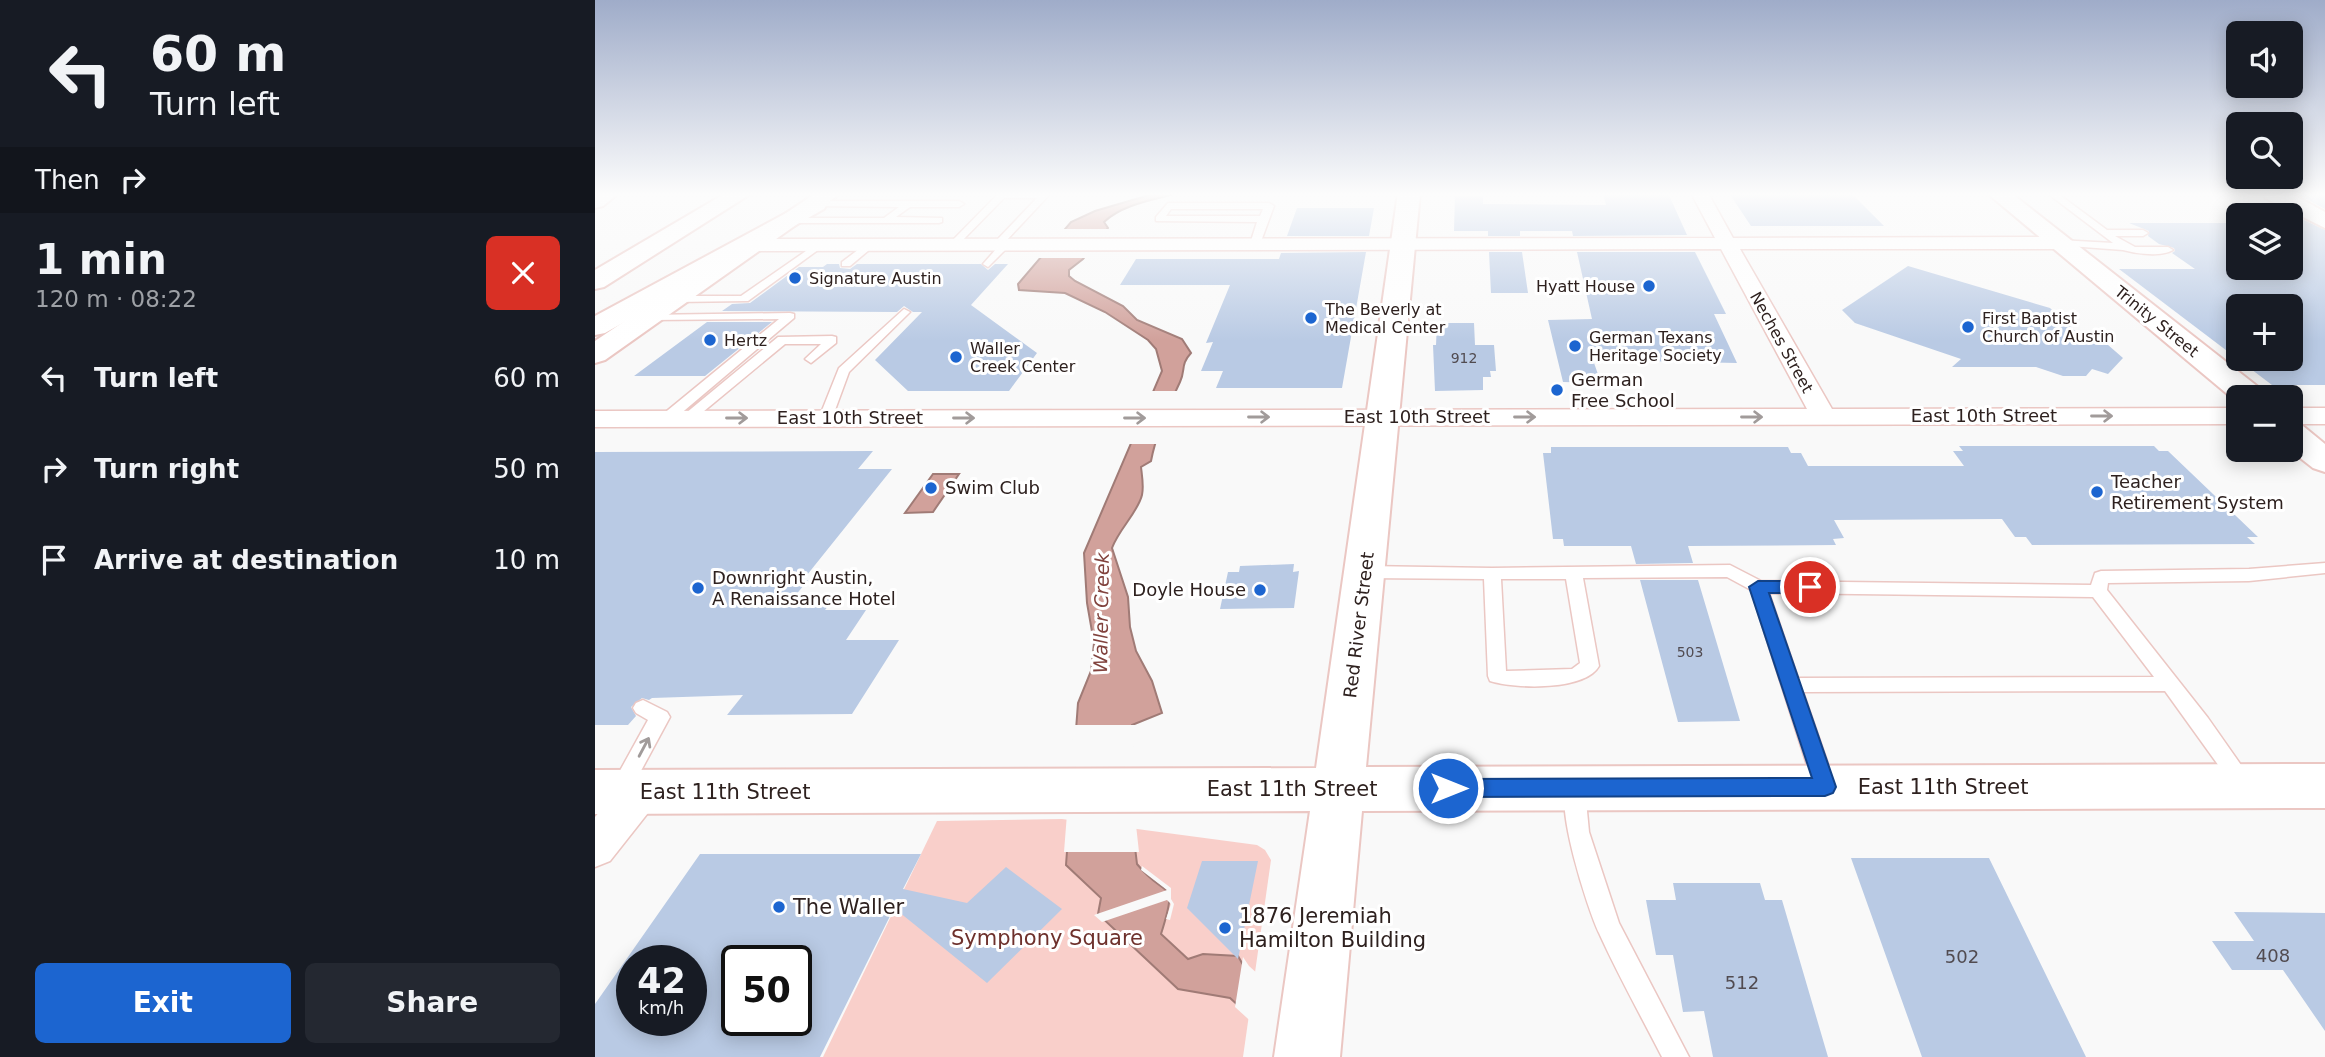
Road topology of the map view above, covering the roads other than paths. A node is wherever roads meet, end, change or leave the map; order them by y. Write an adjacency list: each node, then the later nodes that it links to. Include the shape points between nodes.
1 (660, 242): 18 (main road)
2 (748, 242): 22 (main road)
3 (759, 242): 11 (main road)
4 (2118, 242): 14 (lane)
5 (2070, 243): 10 (street); 14 (lane); 25 (main road, Trinity Street)
6 (953, 244): 7 (street); 13 (street)
7 (1001, 244): 8 (street); 17 (lane)
8 (1255, 244): 9 (street)
9 (1404, 244): 10 (street); 29 (main road, Red River Street)
10 (1727, 244): 30 (street, Neches Street)
11 (755, 245): 12 (street); 19 (main road)
12 (819, 245): 13 (street); 19 (lane, via 744,299)
13 (870, 245): 16 (lane)
14 (2124, 247): 15 (lane)
15 (2168, 250)
16 (845, 264)
17 (988, 264)
18 (595, 281)
19 (675, 299): 21 (main road)
20 (904, 312): 32 (lane, via 843,371)
21 (649, 317): 23 (main road); 31 (lane, via 790,316)
22 (595, 327)
23 (595, 354)
24 (811, 359): 31 (lane, via 832,340 782,340)
25 (2237, 385)
26 (2226, 416): 30 (street, East 10th Street, one-way to 26)
27 (2303, 416): 28 (street)
28 (2325, 416)
29 (1383, 417): 30 (street, East 10th Street, one-way to 30); 32 (street, East 10th Street, one-way to 29); 37 (main road, Red River Street)
30 (1824, 417)
31 (677, 418): 32 (street, East 10th Street, one-way to 32); 33 (street, East 10th Street)
32 (826, 418)
33 (595, 419)
34 (2303, 443): 35 (main road)
35 (2325, 461)
36 (2325, 568): 41 (lane, via 2249,575 2101,577)
37 (1365, 572): 39 (lane); 49 (main road, Red River Street)
38 (1573, 572): 39 (lane); 39 (lane, via 1590,666 1576,676 1511,679 1497,676); 40 (lane, via 1730,570)
39 (1492, 574)
40 (1758, 587): 41 (lane); 43 (lane)
41 (2098, 591): 42 (lane)
42 (2170, 684): 43 (lane); 45 (lane)
43 (1792, 685): 47 (lane)
44 (643, 708): 50 (lane, one-way to 44, via 660,717)
45 (2244, 786): 46 (main road, East 11th Street); 47 (main road, East 11th Street)
46 (2325, 786)
47 (1825, 787): 48 (main road, East 11th Street)
48 (1574, 788): 49 (main road, East 11th Street); 53 (lane, via 1578,832 1608,928)
49 (1340, 789): 50 (main road, East 11th Street); 52 (main road, Red River Street)
50 (618, 792): 51 (street)
51 (595, 848)
52 (1309, 1037)
53 (1676, 1057)

